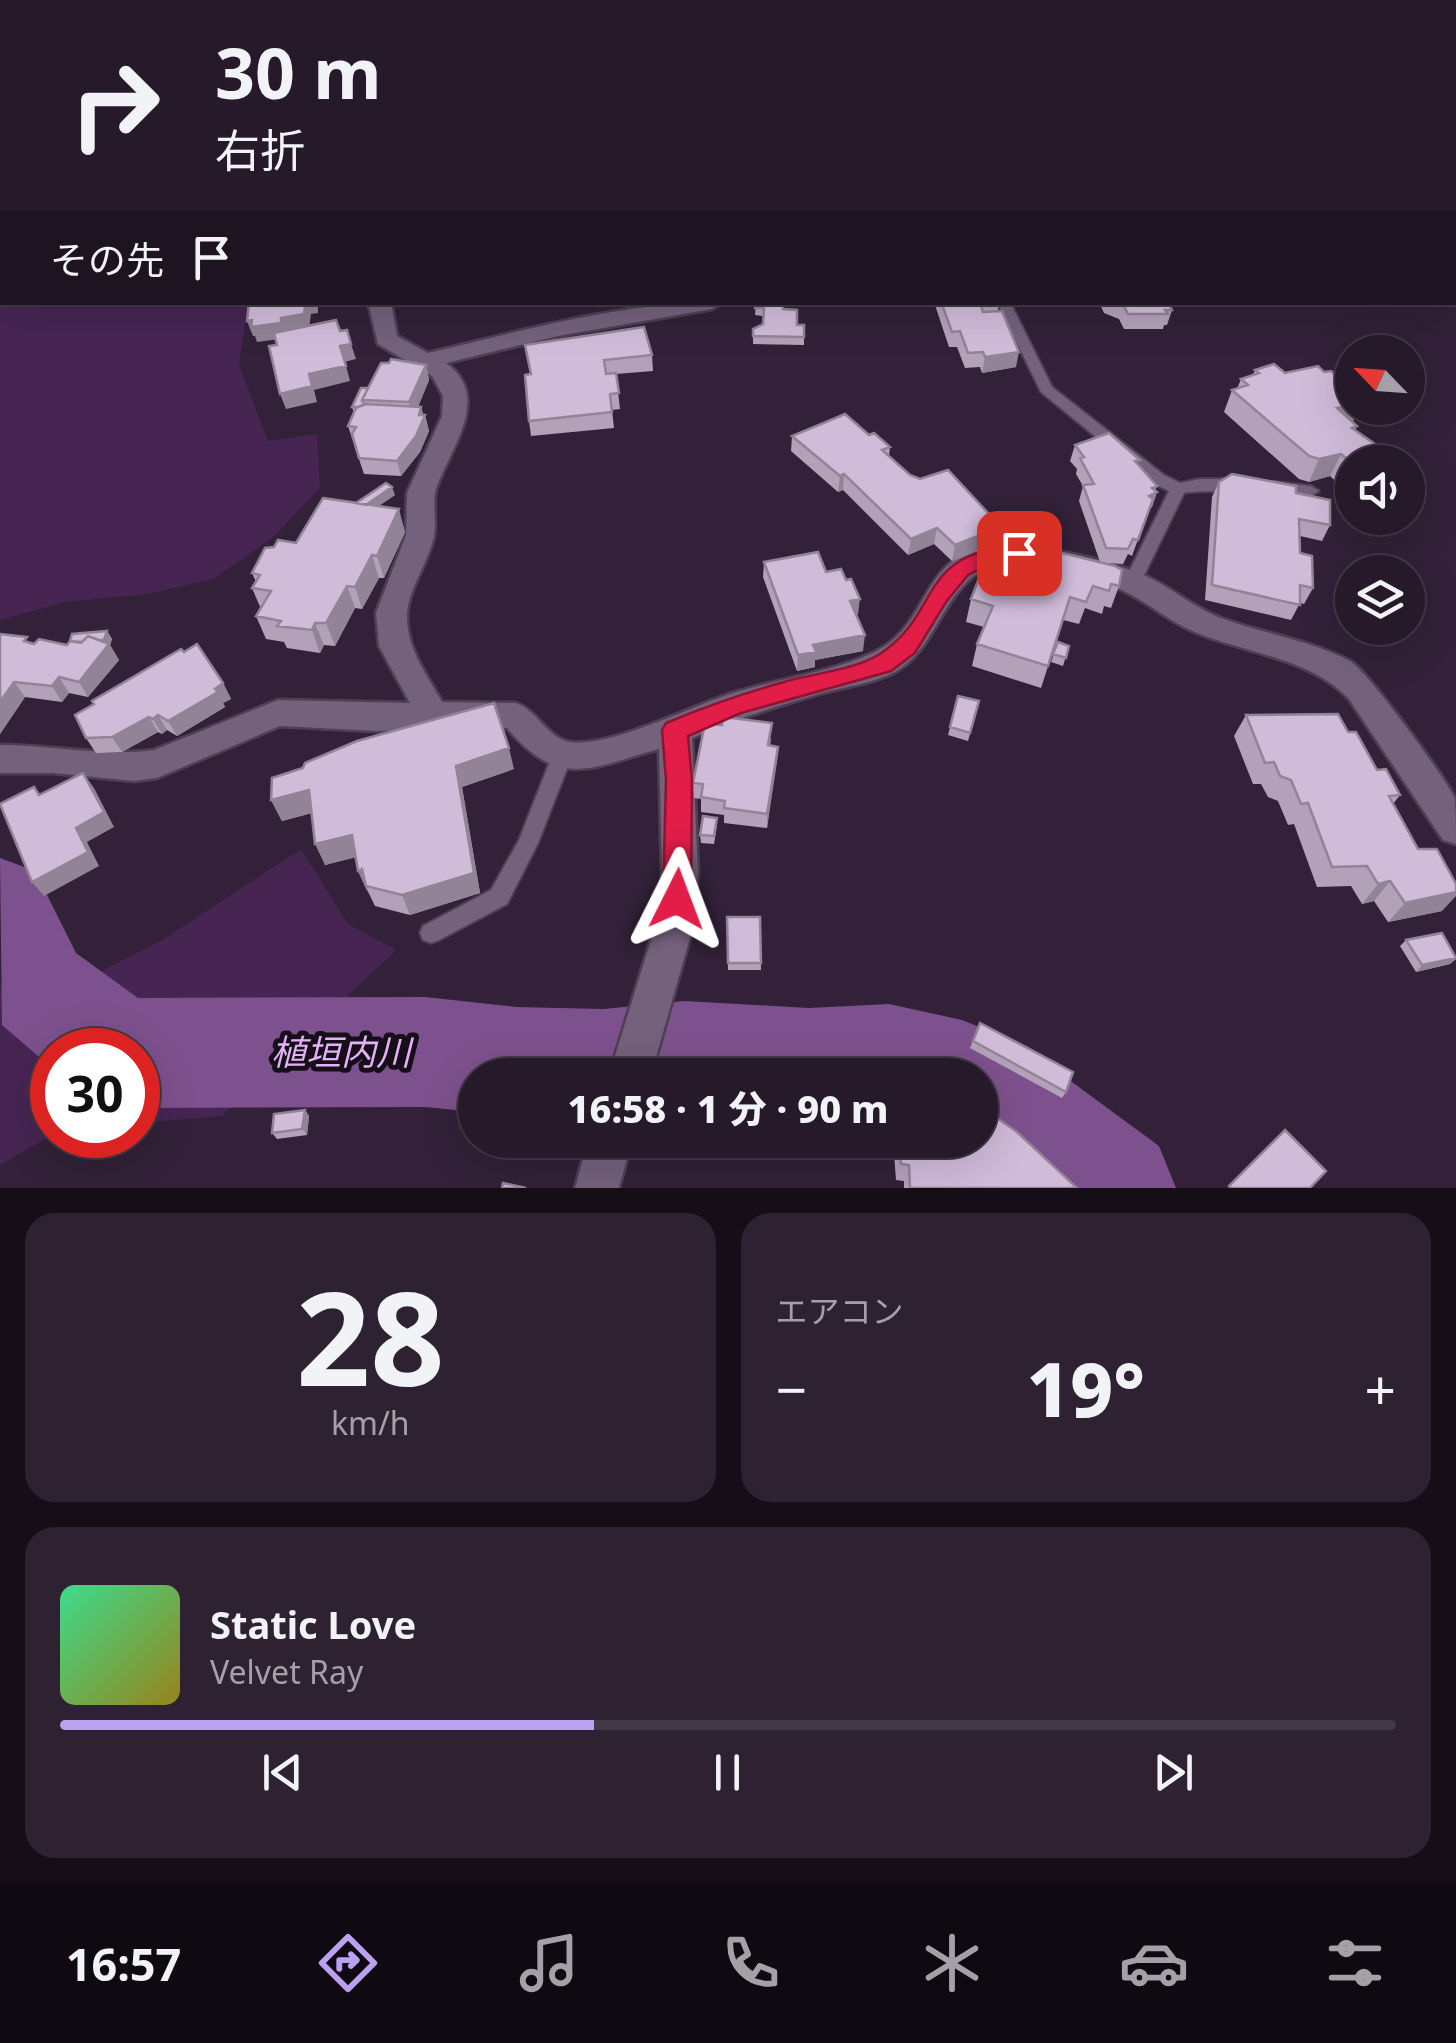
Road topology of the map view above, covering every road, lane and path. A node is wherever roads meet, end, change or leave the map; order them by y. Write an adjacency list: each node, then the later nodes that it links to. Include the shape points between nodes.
1 (380, 305): 4 (street, via 386,339)
2 (695, 305): 4 (street)
3 (1004, 305): 5 (lane, via 1046,389)
4 (425, 360): 8 (street, via 449,379 455,416 421,493 420,535 391,613 395,646)
5 (1178, 490): 6 (lane, via 1215,484); 7 (lane)
6 (1310, 491)
7 (1134, 582): 9 (street, via 1019,553 988,556 960,570 906,647 883,664 735,705); 12 (street, via 1210,626 1340,670)
8 (434, 717): 10 (street, via 516,716); 11 (street, via 278,713 134,768)
9 (675, 730): 10 (street); 14 (street, via 680,872 674,927)
10 (562, 756): 13 (lane, via 499,897)
11 (0, 758)
12 (1456, 829)
13 (431, 933)
14 (635, 1058)
15 (605, 1158): 16 (street)
16 (596, 1188)

